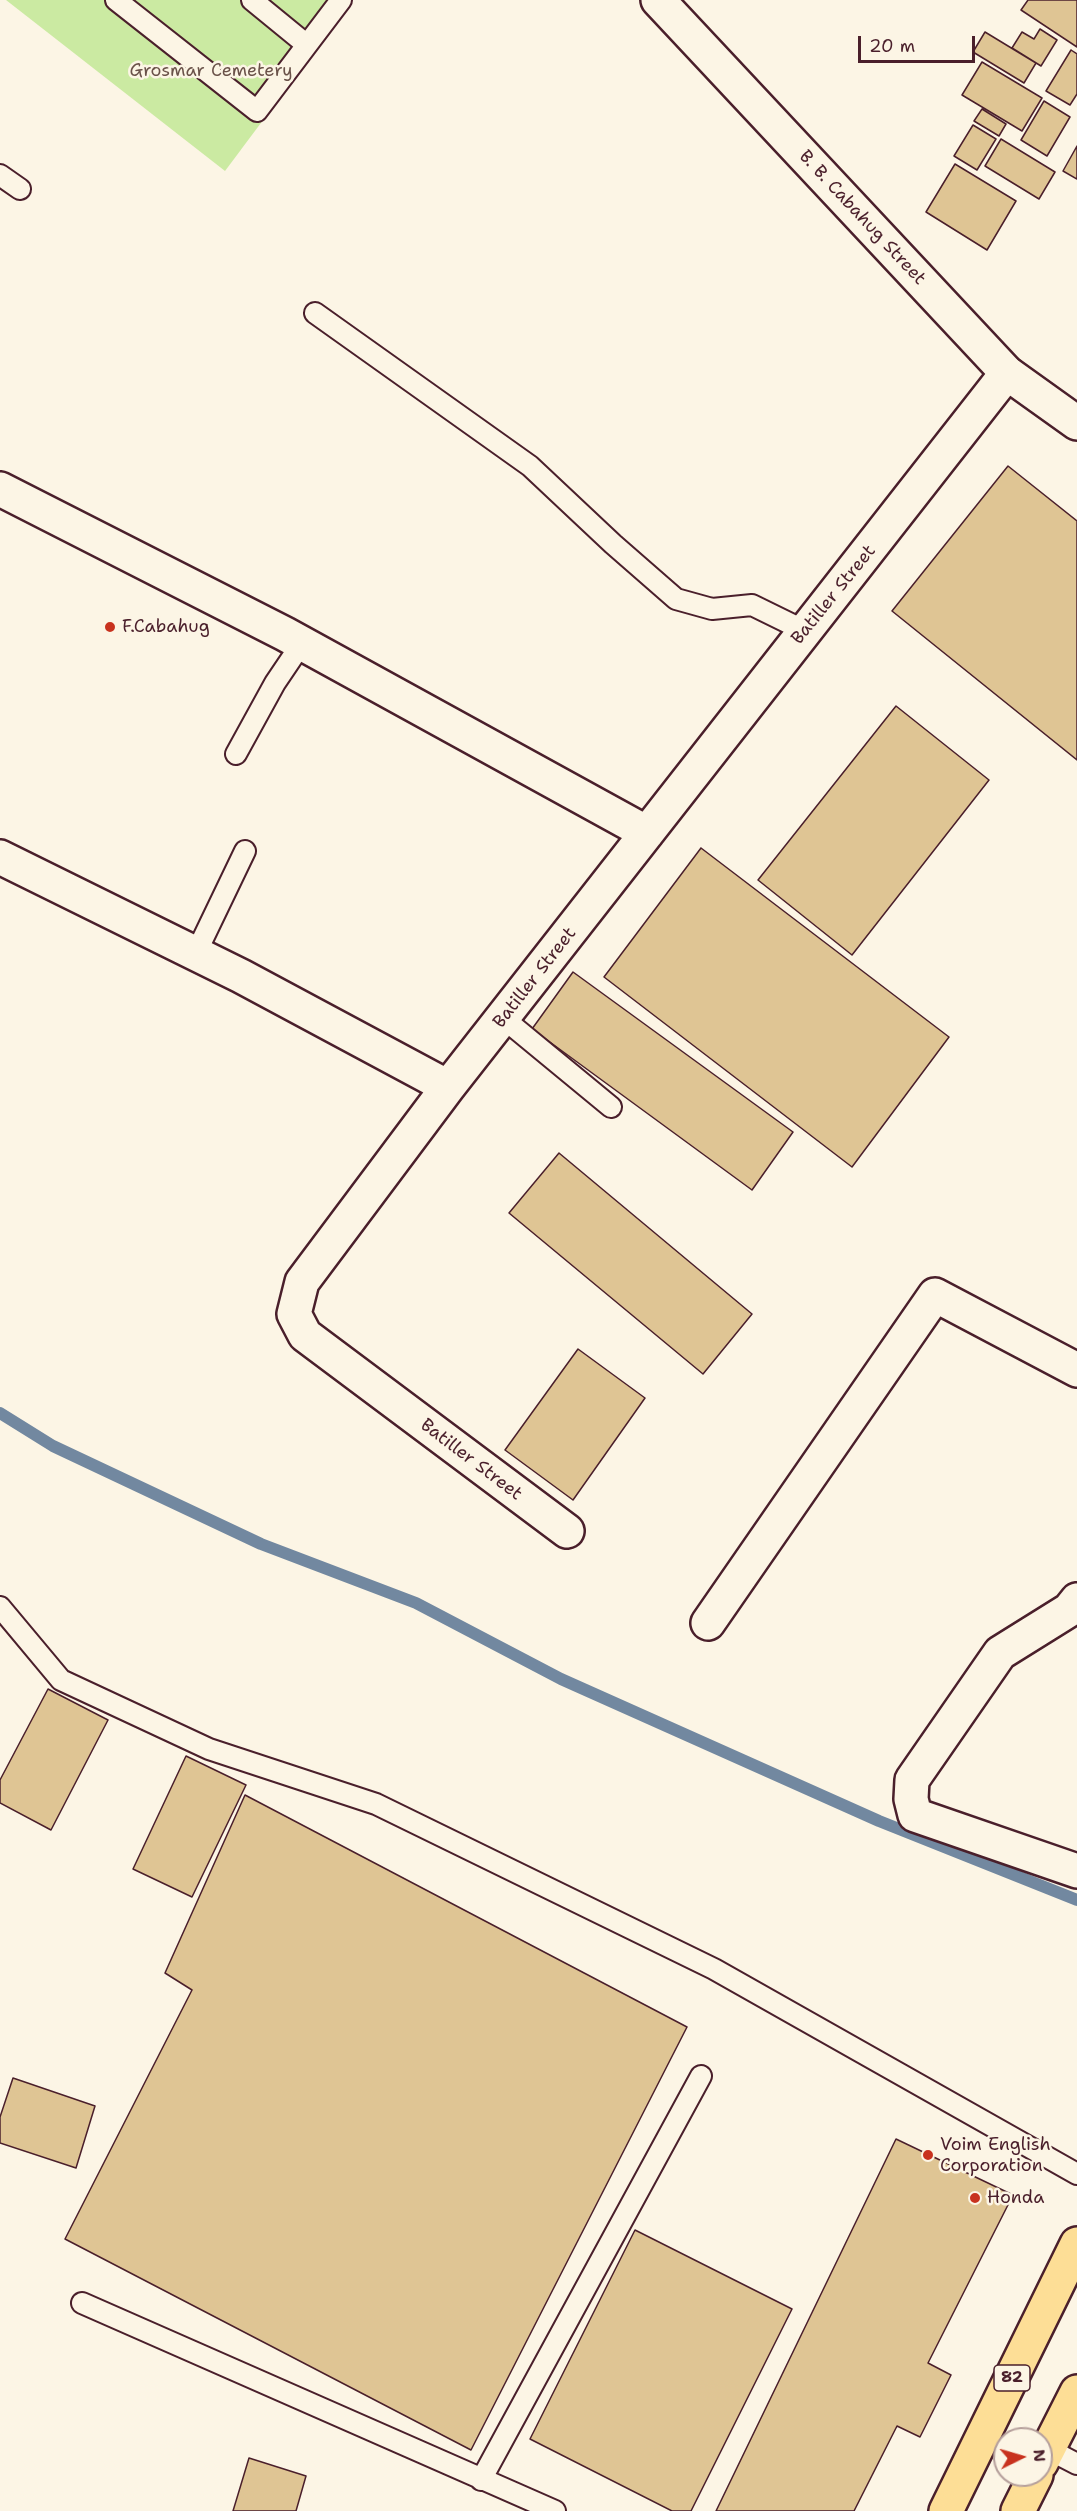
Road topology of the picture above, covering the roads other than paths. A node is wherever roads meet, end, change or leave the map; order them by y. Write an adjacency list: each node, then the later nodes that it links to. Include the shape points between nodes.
1 (116, 0): 5 (lane, via 256,111)
2 (252, 0): 5 (lane)
3 (341, 0): 5 (lane)
4 (658, 0): 9 (street, B. B. Cabahug Street)
5 (307, 45)
6 (0, 175): 7 (lane)
7 (20, 189)
8 (315, 313): 12 (lane, via 531,466 676,599 712,609 752,605)
9 (1007, 373): 10 (street, B. B. Cabahug Street); 12 (street, Batiller Street)
10 (1077, 423)
11 (0, 489): 13 (street)
12 (805, 631): 15 (street, Batiller Street)
13 (302, 642): 14 (lane); 15 (street)
14 (236, 754)
15 (647, 833): 19 (street, Batiller Street)
16 (245, 851): 18 (lane)
17 (0, 857): 18 (street)
18 (196, 953): 20 (street)
19 (503, 1018): 20 (street, Batiller Street); 21 (lane)
20 (448, 1087): 23 (street, Batiller Street, via 302,1282 294,1314 305,1335)
21 (611, 1107)
22 (1077, 1370): 26 (street, via 935,1295)
23 (567, 1531)
24 (1077, 1600): 27 (street, via 1069,1610 1000,1653 912,1780 911,1799 915,1815)
25 (0, 1607): 29 (lane, via 61,1680 209,1749 376,1803 714,1969)
26 (708, 1623)
27 (1077, 1871)
28 (700, 2076): 36 (lane)
29 (1077, 2174)
30 (1077, 2244): 40 (main road, 82)
31 (81, 2303): 36 (lane)
32 (1077, 2392): 33 (main road)
33 (1053, 2440)
34 (1053, 2463): 35 (lane)
35 (1077, 2464)
36 (481, 2480): 38 (lane)
37 (1030, 2487): 41 (main road)
38 (526, 2505): 39 (lane)
39 (555, 2511)
40 (946, 2511)
41 (1018, 2511)

